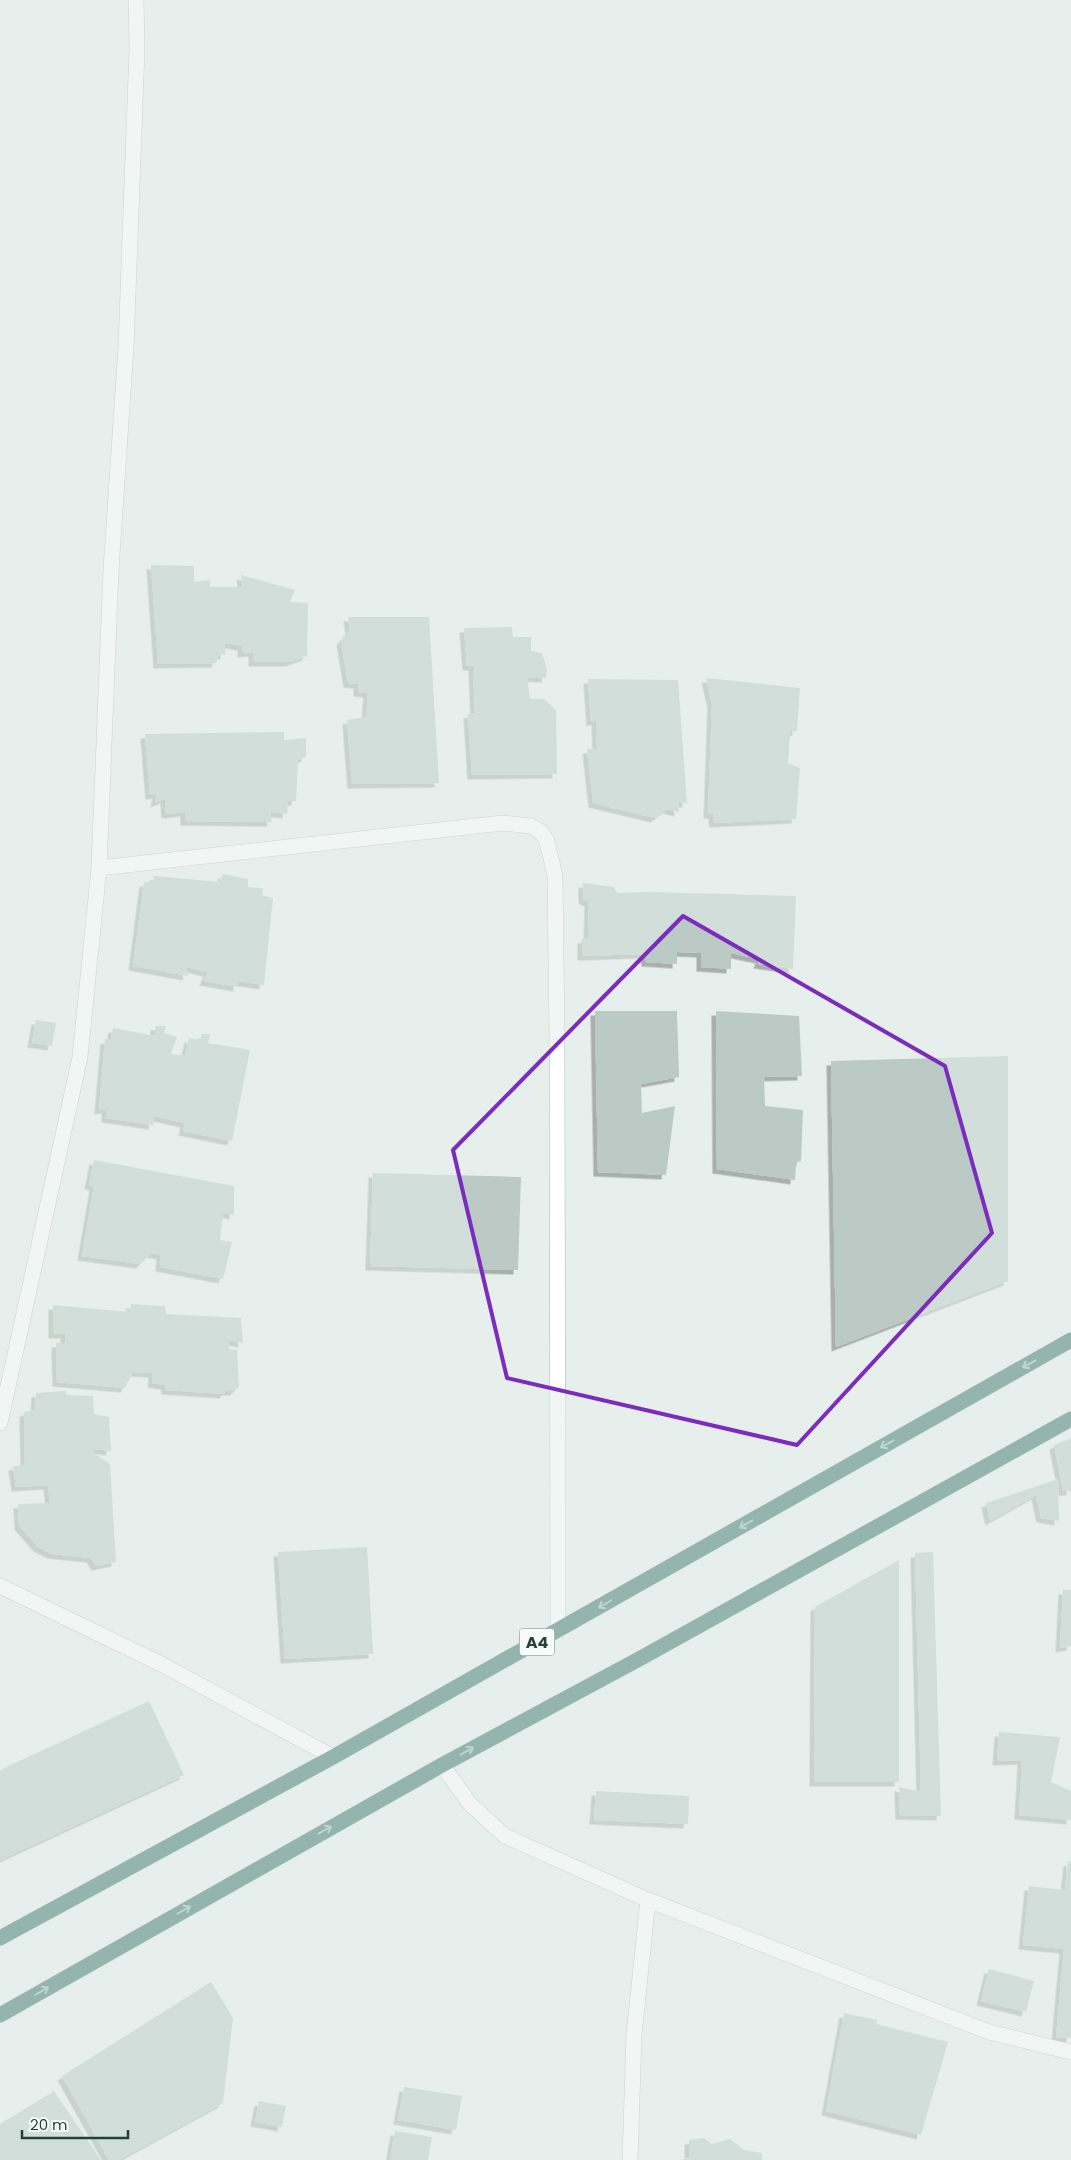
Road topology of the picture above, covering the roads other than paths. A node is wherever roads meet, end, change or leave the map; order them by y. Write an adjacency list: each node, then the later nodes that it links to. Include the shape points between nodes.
1 (136, 0): 2 (street, via 126,347 111,570)
2 (99, 868): 5 (street, via 80,1057); 7 (street, via 504,823 531,826 547,840 555,876)
3 (1071, 1340): 7 (highway, A4, one-way to 7)
4 (1071, 1419): 9 (highway, one-way to 4, via 692,1630)
5 (0, 1423)
6 (0, 1586): 8 (street, via 161,1664)
7 (558, 1631): 8 (highway, A4)
8 (333, 1757): 11 (highway, A4)
9 (442, 1764): 10 (street, via 470,1804 505,1836); 12 (highway, one-way to 9)
10 (648, 1900): 13 (street, via 989,2032); 14 (street, via 634,2035)
11 (0, 1938)
12 (0, 2015)
13 (1071, 2052)
14 (630, 2160)

